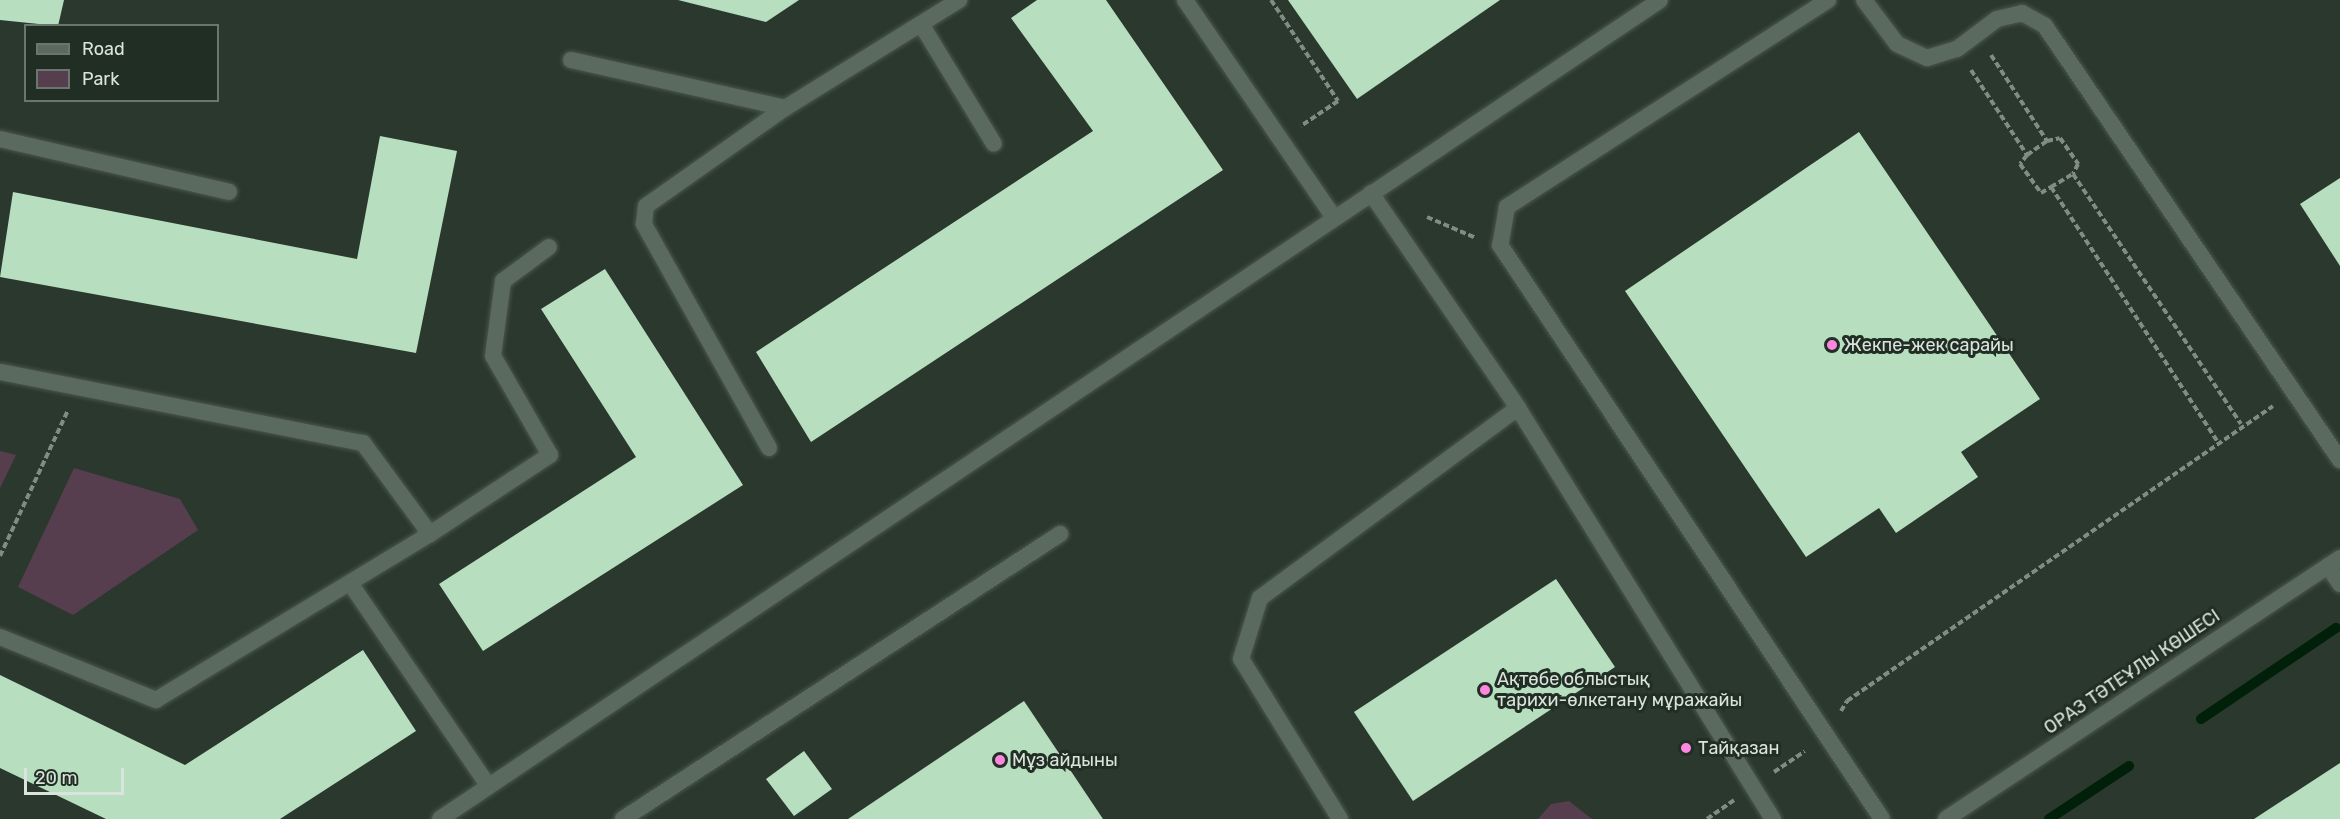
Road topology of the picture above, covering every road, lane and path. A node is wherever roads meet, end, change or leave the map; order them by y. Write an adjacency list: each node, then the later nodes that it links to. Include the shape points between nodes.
1 (959, 0): 7 (street)
2 (1185, 0): 13 (street)
3 (1271, 0): 13 (path, via 1338,100)
4 (1660, 0): 20 (street)
5 (1828, 0): 23 (street, via 1507,207)
6 (1864, 0): 9 (street, via 1897,44 1927,58)
7 (921, 24): 11 (street); 15 (street)
8 (1978, 33): 9 (street); 14 (path); 27 (street, via 1997,19 2022,13 2044,26)
9 (1957, 49): 16 (path)
10 (571, 60): 11 (street)
11 (785, 108): 31 (street, via 645,206 644,225)
12 (0, 139): 19 (street)
13 (1281, 141): 22 (street)
14 (2047, 141): 16 (path); 17 (path, via 2060,138 2078,164)
15 (994, 144)
16 (2027, 155): 18 (path, via 2020,164 2027,174 2041,193)
17 (2073, 174): 18 (path); 29 (path)
18 (2051, 188): 30 (path)
19 (229, 192)
20 (1371, 193): 22 (street); 28 (street)
21 (1427, 217): 23 (path, via 1451,231)
22 (1334, 218): 41 (street)
23 (1500, 245): 40 (street)
24 (549, 248): 33 (street, via 503,281 493,356 550,455)
25 (0, 372): 26 (street)
26 (78, 387): 33 (street, via 363,443); 35 (path)
27 (2295, 393): 29 (path); 32 (street)
28 (1518, 408): 42 (street); 45 (street, via 1260,598 1241,658)
29 (2241, 424): 30 (path)
30 (2217, 441): 40 (path, via 1847,701)
31 (769, 448)
32 (2340, 460)
33 (430, 534): 38 (street)
34 (1060, 534): 44 (street)
35 (0, 556)
36 (2334, 562): 37 (street); 49 (street, ОРАЗ ТӘТЕҰЛЫ КӨШЕСІ)
37 (2340, 584)
38 (352, 586): 39 (street, via 156,700); 41 (street)
39 (0, 636)
40 (1827, 736): 42 (path); 48 (street)
41 (488, 785): 43 (street)
42 (1753, 787): 46 (path); 47 (street)
43 (440, 819)
44 (623, 819)
45 (1340, 819)
46 (1707, 819)
47 (1773, 819)
48 (1882, 819)
49 (1946, 819)

